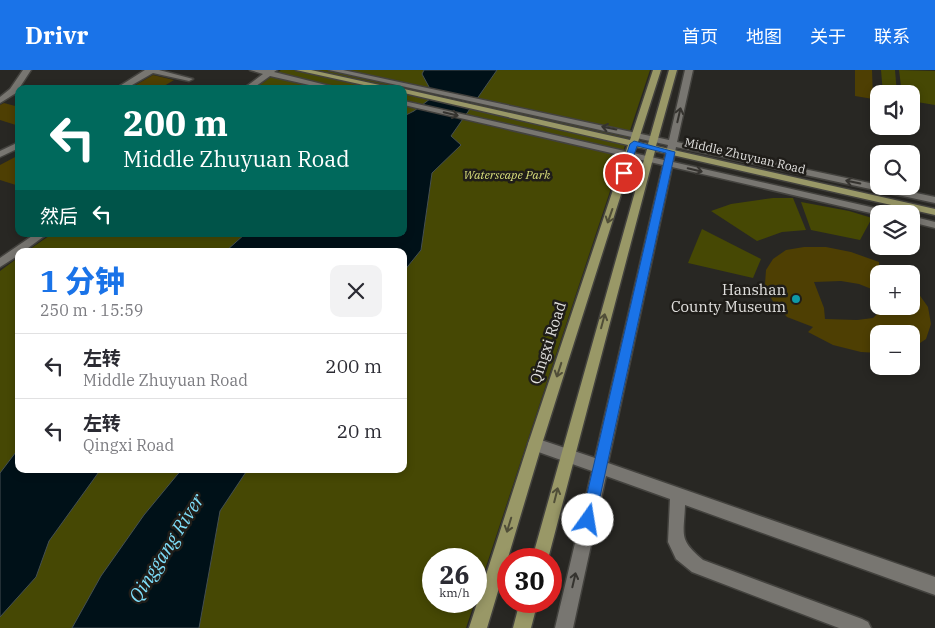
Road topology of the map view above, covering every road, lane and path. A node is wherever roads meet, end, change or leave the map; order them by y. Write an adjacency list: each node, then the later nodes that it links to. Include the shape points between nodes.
1 (27, 70): 11 (street)
2 (150, 70): 10 (street); 12 (street)
3 (254, 70): 9 (street)
4 (300, 70): 15 (main road)
5 (333, 70): 16 (street, one-way to 5)
6 (658, 70): 22 (main road, Qingxi Road)
7 (673, 70): 24 (main road)
8 (689, 70): 25 (street, one-way to 8)
9 (271, 72): 13 (street); 14 (street)
10 (189, 79)
11 (17, 85)
12 (126, 85)
13 (253, 85)
14 (322, 85)
15 (374, 85)
16 (394, 85)
17 (15, 88): 20 (street)
18 (407, 88): 22 (street, one-way to 18)
19 (407, 92): 22 (main road, Middle Zhuyuan Road)
20 (0, 101)
21 (407, 105): 22 (street, one-way to 22)
22 (634, 144): 24 (main road, Middle Zhuyuan Road); 36 (main road, Qingxi Road, one-way to 36)
23 (15, 147): 26 (street)
24 (651, 148): 25 (main road, Middle Zhuyuan Road); 37 (main road, one-way to 24)
25 (670, 152): 27 (street, one-way to 25); 28 (street, one-way to 28); 29 (main road, Middle Zhuyuan Road); 38 (street)
26 (0, 154)
27 (935, 200)
28 (870, 209)
29 (935, 212)
30 (920, 221): 31 (street)
31 (935, 225)
32 (38, 237): 33 (street)
33 (22, 248)
34 (15, 253): 35 (street)
35 (0, 263)
36 (535, 444): 37 (street); 43 (main road, Qingxi Road, one-way to 43)
37 (566, 455): 38 (street); 40 (main road, one-way to 37)
38 (600, 467): 39 (street); 45 (street, one-way to 38)
39 (678, 494): 41 (street); 46 (street, via 676,542 682,553 698,566)
40 (543, 548)
41 (935, 586)
42 (526, 613): 44 (main road)
43 (478, 628)
44 (522, 628)
45 (564, 628)
46 (862, 628)

